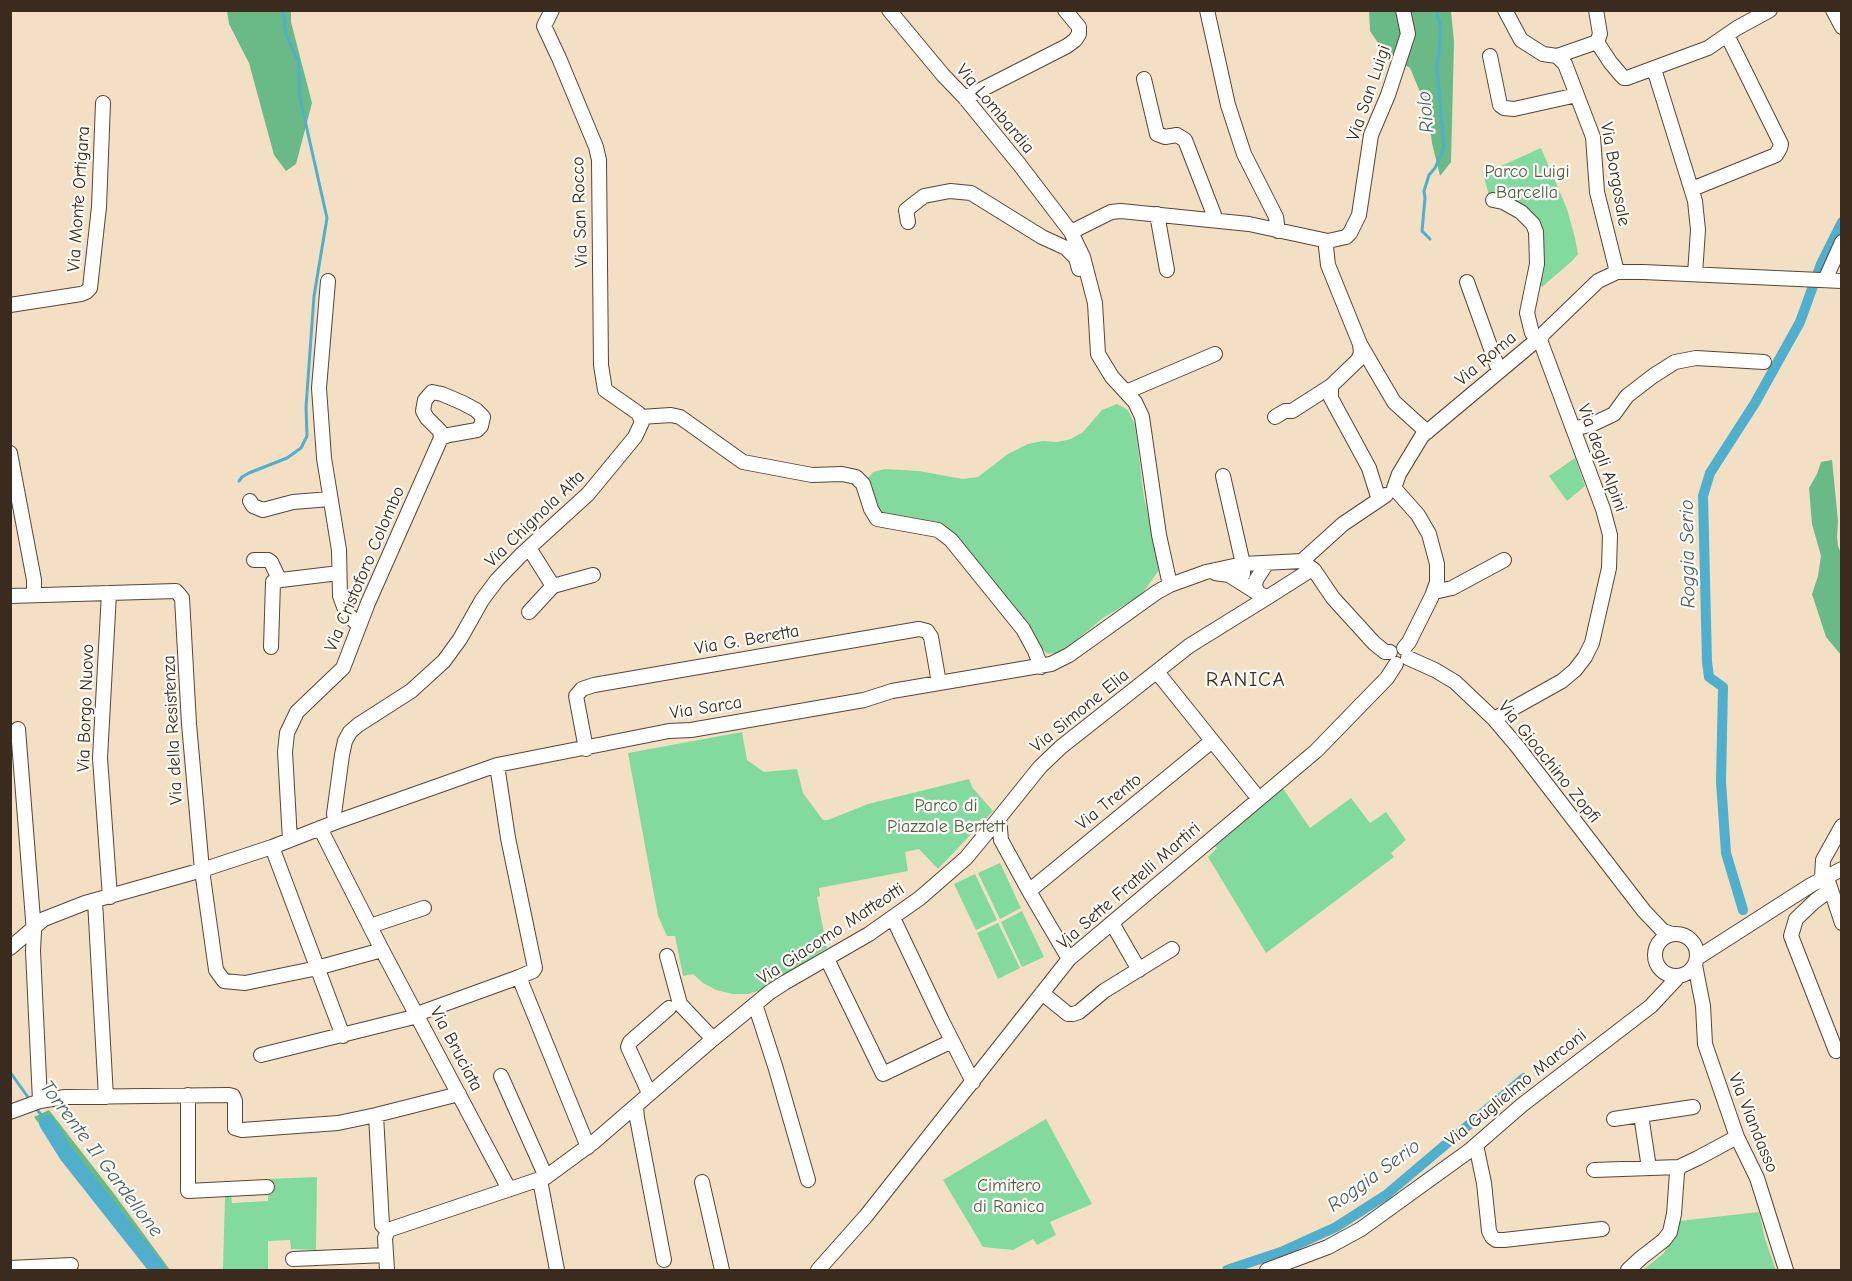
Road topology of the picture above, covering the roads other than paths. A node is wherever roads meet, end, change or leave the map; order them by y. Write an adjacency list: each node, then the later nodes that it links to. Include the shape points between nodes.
1 (552, 10): 45 (street, Via San Rocco, via 544,26 599,160 601,365 605,390)
2 (889, 10): 18 (street, Via Lombardia)
3 (1065, 10): 18 (street, via 1078,27 1076,40)
4 (1207, 10): 25 (street, via 1228,105 1244,154 1276,216)
5 (1403, 10): 27 (street, Via San Luigi, via 1408,34 1371,135 1359,215 1346,237)
6 (1505, 10): 14 (street, via 1521,40 1543,54)
7 (1596, 10): 12 (street, via 1600,34)
8 (1770, 10): 11 (street)
9 (1833, 10): 10 (street)
10 (1842, 27)
11 (1727, 35): 15 (street, via 1708,48); 20 (street, via 1781,144 1779,153)
12 (1597, 42): 14 (street); 15 (street, via 1624,78)
13 (1490, 56): 17 (street, via 1500,105 1504,108)
14 (1557, 56): 17 (street, Via Borgosale, via 1565,64)
15 (1654, 69): 20 (street)
16 (1144, 79): 23 (street, via 1158,134 1177,135 1185,140)
17 (1578, 95): 30 (street, Via Borgosale, via 1593,137 1597,192)
18 (965, 98): 26 (street, Via Lombardia)
19 (104, 103): 37 (street, Via Monte Ortigara, via 90,288 81,294)
20 (1692, 189): 31 (street, via 1698,230)
21 (1492, 200): 38 (street, Via degli Alpini, via 1503,201 1521,212 1536,232 1537,264 1527,313 1532,333)
22 (1157, 214): 23 (street); 26 (street, via 1111,212); 29 (street)
23 (1216, 220): 25 (street)
24 (908, 222): 36 (street, via 906,210 924,196 950,191 971,194 1066,248 1076,258 1087,295)
25 (1278, 231): 27 (street)
26 (1071, 232): 36 (street, Via Lombardia, via 1083,257)
27 (1328, 241): 40 (street, via 1328,265)
28 (1842, 242): 32 (street)
29 (1167, 270)
30 (1617, 272): 31 (street); 38 (street, Via Roma, via 1598,281)
31 (1695, 274): 32 (street)
32 (1825, 280): 34 (street)
33 (327, 281): 54 (street, via 319,388)
34 (1842, 281)
35 (1467, 282): 42 (street)
36 (1095, 303): 44 (street, via 1098,354)
37 (10, 305)
38 (1540, 340): 42 (street, Via Roma); 47 (street, Via degli Alpini)
39 (1215, 354): 44 (street)
40 (1364, 362): 43 (street); 48 (street, via 1394,402)
41 (1764, 362): 47 (street, via 1696,358 1675,362 1627,396 1614,414)
42 (1499, 371): 48 (street, Via Roma)
43 (1331, 386): 46 (street); 55 (street, via 1331,398 1369,468)
44 (1126, 392): 68 (street, via 1142,417)
45 (640, 417): 57 (street, Via Chignola Alta, via 642,422 635,437 588,494); 79 (street, via 680,417 743,462 812,475 855,477 863,484 877,519 938,530 951,540 1023,629)
46 (1275, 417)
47 (1574, 429): 82 (street, Via degli Alpini, via 1610,535 1609,568 1592,643 1575,670 1562,681)
48 (1427, 432): 52 (street, Via Roma)
49 (441, 438): 76 (street, Via Cristoforo Colombo)
50 (10, 453): 53 (street)
51 (1223, 476): 61 (street)
52 (1394, 488): 55 (street, Via Simone Elia); 70 (street, via 1418,514 1429,534 1437,564)
53 (15, 494): 72 (street, via 34,580)
54 (330, 499): 56 (street, via 293,502 263,510); 64 (street)
55 (1380, 500): 62 (street, Via Simone Elia, via 1343,524)
56 (250, 501)
57 (529, 548): 69 (street); 90 (street, Via Chignola Alta, via 497,580 444,661 411,690 350,732 342,755)
58 (254, 560): 66 (street, via 271,562)
59 (1504, 560): 70 (street, via 1452,588)
60 (1267, 563): 61 (street, Via Sarca); 62 (street, Via Sarca); 73 (street, via 1255,587)
61 (1243, 564): 63 (street, Via Sarca); 67 (street)
62 (1307, 565): 73 (street, Via Simone Elia); 78 (street, Via Gioachino Zopfi, via 1374,644)
63 (1206, 572): 67 (street, via 1229,575); 68 (street, Via Sarca)
64 (339, 573): 66 (street); 76 (street, via 340,596 346,612)
65 (593, 574): 69 (street)
66 (281, 580): 77 (street, via 273,582)
67 (1243, 582): 73 (street)
68 (1170, 585): 79 (street, Via Sarca, via 1058,662)
69 (553, 586): 75 (street)
70 (1434, 592): 78 (street, Via Sette Fratelli Martiri)
71 (109, 593): 72 (street); 98 (street, Via della Resistenza, via 176,591 182,598); 101 (street, Via Borgo Nuovo, via 100,758)
72 (31, 595): 74 (street)
73 (1264, 595): 80 (street, Via Simone Elia)
74 (10, 596)
75 (530, 612)
76 (359, 626): 93 (street, Via Cristoforo Colombo, via 343,668 297,712 287,733)
77 (271, 647)
78 (1399, 655): 82 (street, Via Gioachino Zopfi, via 1455,682); 88 (street, Via Sette Fratelli Martiri, via 1387,678 1316,752)
79 (1041, 667): 81 (street, Via Sarca)
80 (1157, 672): 84 (street); 89 (street, Via Simone Elia, via 1061,747 1035,772)
81 (939, 683): 85 (street, Via Sarca); 85 (street, Via G. Beretta, via 931,637 919,629 594,685 576,696)
82 (1494, 719): 104 (street, Via Gioachino Zopfi)
83 (18, 729): 87 (street)
84 (1212, 741): 88 (street); 100 (street, Via Trento)
85 (586, 748): 86 (street, Via Sarca)
86 (496, 765): 90 (street, Via Sarca); 124 (street, via 535,969)
87 (16, 771): 108 (street)
88 (1259, 799): 106 (street, Via Sette Fratelli Martiri)
89 (999, 818): 94 (street); 96 (street, Via Giacomo Matteotti)
90 (336, 822): 92 (street, Via Sarca)
91 (1842, 826): 99 (street, via 1823,860)
92 (320, 828): 93 (street, Via Sarca); 109 (street, Via Bruciata)
93 (290, 840): 95 (street, Via Sarca)
94 (1001, 840): 96 (street, Via Giacomo Matteotti, via 991,838); 100 (street)
95 (273, 847): 98 (street, Via Sarca); 120 (street)
96 (966, 858): 105 (street, Via Giacomo Matteotti)
97 (1842, 869): 99 (street)
98 (202, 870): 101 (street, Via Sarca); 120 (street, Via della Resistenza, via 216,970 224,981 245,983)
99 (1827, 881): 107 (street); 110 (street, Via Guglielmo Marconi); 133 (street, via 1815,901 1796,919 1791,936)
100 (1029, 891): 119 (street)
101 (110, 897): 102 (street, Via Sarca)
102 (95, 901): 108 (street, Via Sarca); 140 (street)
103 (424, 908): 109 (street)
104 (1644, 911): 111 (street, Via Gioachino Zopfi); 113 (street, Via Gioachino Zopfi)
105 (893, 918): 118 (street, Via Giacomo Matteotti); 132 (street)
106 (1112, 923): 119 (street, Via Sette Fratelli Martiri); 122 (street)
107 (1842, 924)
108 (33, 926): 114 (street, Via Sarca); 141 (street)
109 (370, 926): 116 (street, Via Bruciata)
110 (1734, 933): 112 (street); 121 (street, Via Guglielmo Marconi)
111 (1672, 934): 112 (street); 113 (street)
112 (1691, 940): 121 (street, via 1696,948)
113 (1658, 943): 123 (street, via 1655,958)
114 (10, 948)
115 (1172, 949): 122 (street)
116 (382, 950): 120 (street); 129 (street, Via Bruciata)
117 (667, 956): 131 (street, via 680,1004)
118 (827, 959): 127 (street, Via Giacomo Matteotti); 132 (street, via 883,1074)
119 (1069, 959): 125 (street, Via Sette Fratelli Martiri)
120 (317, 968): 130 (street)
121 (1689, 968): 123 (street, via 1667,975); 126 (street, Via Guglielmo Marconi); 148 (street, Via Viandasso, via 1701,988 1705,1044)
122 (1139, 970): 125 (street, via 1073,1014)
123 (1662, 972): 126 (street)
124 (519, 977): 129 (street); 150 (street)
125 (1042, 993): 136 (street, Via Sette Fratelli Martiri)
126 (1658, 997): 149 (street, Via Guglielmo Marconi)
127 (755, 1004): 131 (street, Via Giacomo Matteotti); 155 (street)
128 (669, 1008): 137 (street, via 628,1047)
129 (417, 1015): 130 (street); 138 (street, Via Bruciata)
130 (343, 1036): 134 (street)
131 (713, 1039): 137 (street, Via Giacomo Matteotti)
132 (952, 1041): 136 (street)
133 (1836, 1050)
134 (261, 1055)
135 (501, 1076): 154 (street)
136 (973, 1082): 170 (street, Via Sette Fratelli Martiri)
137 (649, 1093): 142 (street, Via Giacomo Matteotti)
138 (459, 1094): 145 (street); 158 (street, Via Bruciata)
139 (188, 1095): 140 (street); 145 (street, via 233,1096 235,1128 242,1130 338,1123); 157 (street, via 188,1191)
140 (106, 1096): 141 (street)
141 (40, 1101): 144 (street)
142 (636, 1106): 150 (street, Via Giacomo Matteotti); 163 (street)
143 (1693, 1107): 146 (street)
144 (17, 1109)
145 (376, 1115): 160 (street, via 382,1225)
146 (1641, 1115): 147 (street); 152 (street)
147 (1614, 1119)
148 (1737, 1137): 151 (street); 173 (street, Via Viandasso, via 1757,1178)
149 (1476, 1144): 159 (street, via 1492,1238); 165 (street, Via Guglielmo Marconi, via 1361,1229)
150 (588, 1147): 154 (street, Via Giacomo Matteotti)
151 (1679, 1167): 152 (street); 172 (street, via 1670,1232)
152 (1649, 1168): 153 (street)
153 (1594, 1170)
154 (543, 1178): 158 (street, Via Giacomo Matteotti); 168 (street)
155 (808, 1180)
156 (702, 1182): 169 (street)
157 (267, 1187)
158 (509, 1189): 160 (street, Via Giacomo Matteotti)
159 (1602, 1229)
160 (388, 1230): 161 (street)
161 (386, 1255): 162 (street); 167 (street)
162 (293, 1260)
163 (664, 1260)
164 (71, 1264): 166 (street)
165 (1305, 1264): 171 (street, Via Guglielmo Marconi)
166 (10, 1268)
167 (387, 1270)
168 (557, 1270)
169 (722, 1270)
170 (818, 1270)
171 (1267, 1270)
172 (1628, 1270)
173 (1785, 1270)

